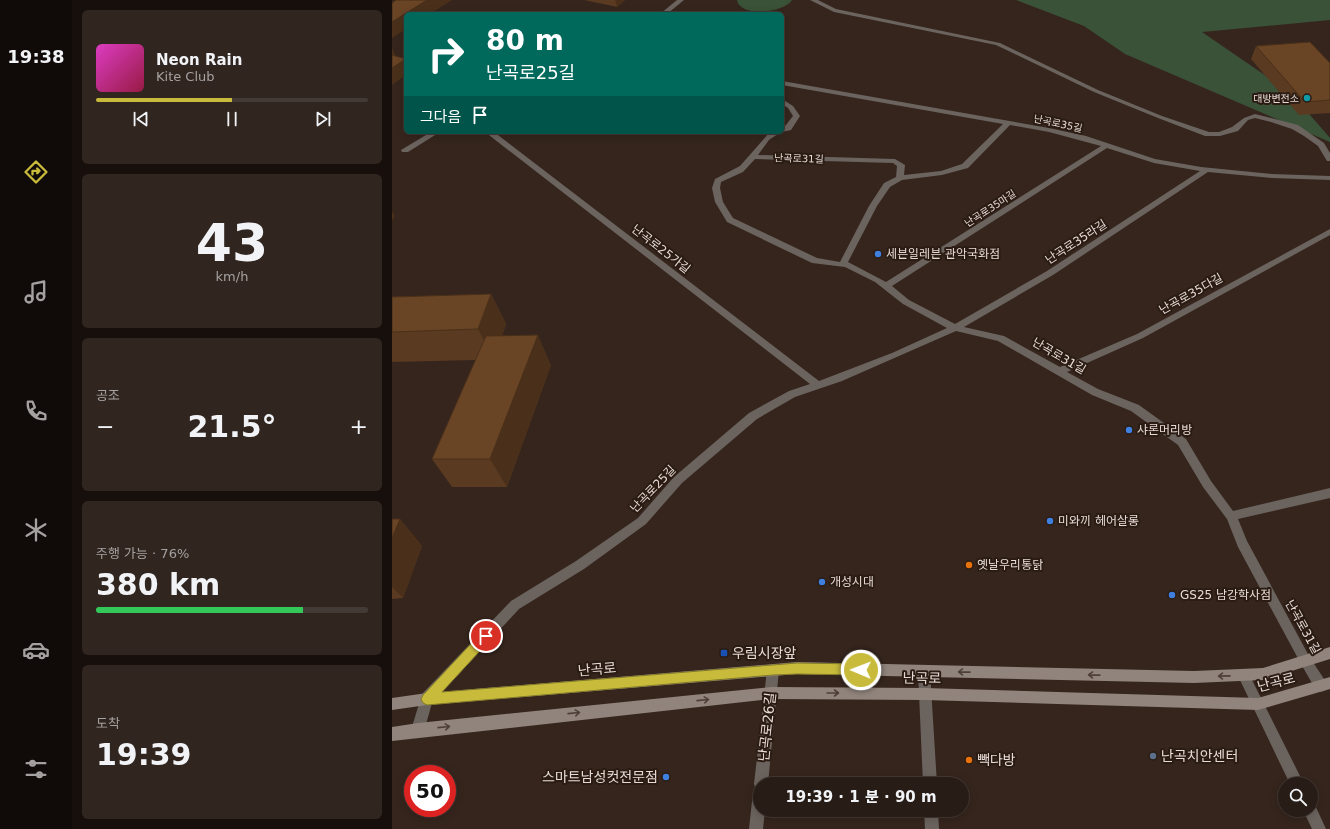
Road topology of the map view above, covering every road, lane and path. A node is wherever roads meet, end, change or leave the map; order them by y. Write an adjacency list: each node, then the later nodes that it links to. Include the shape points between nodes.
1 (681, 0): 3 (street)
2 (813, 0): 14 (street, via 834,10 998,44 1096,91 1208,134 1220,134 1255,116 1273,120 1307,134 1321,144)
3 (666, 12)
4 (784, 83): 6 (street, 난곡로35길)
5 (784, 102): 7 (street, via 797,116)
6 (1008, 123): 11 (street, 난곡로35길, via 1063,133); 16 (street, via 965,166 942,173)
7 (784, 129)
8 (433, 134): 12 (street)
9 (492, 134): 23 (street, 난곡로25가길)
10 (772, 134): 13 (street, 난곡로31길)
11 (1106, 146): 15 (street, 난곡로35길, via 1154,162); 20 (street, 난곡로35마길)
12 (405, 150)
13 (755, 157): 16 (street, 난곡로31길, via 894,161 901,165); 19 (street, 난곡로31길, via 743,168 718,181 718,202 730,220 815,261)
14 (1330, 159)
15 (1206, 170): 17 (street, 난곡로35길); 21 (street, 난곡로35라길, via 1050,273)
16 (900, 178): 19 (street, via 883,190)
17 (1330, 178)
18 (1330, 232): 22 (street, 난곡로35다길, via 1140,336)
19 (842, 264): 20 (street, 난곡로31길)
20 (886, 286): 21 (street, 난곡로31길, via 906,302)
21 (955, 328): 22 (street, 난곡로31길, via 1001,338); 23 (street, 난곡로25길)
22 (1060, 371): 25 (street, 난곡로31길, via 1095,392 1135,408 1182,442 1207,484)
23 (818, 385): 34 (street, 난곡로25길, via 792,394 753,416 678,480 642,521 580,565 515,605)
24 (1330, 493): 25 (street)
25 (1231, 516): 27 (street, 난곡로31길, via 1242,543)
26 (1330, 653): 27 (main road, 난곡로)
27 (1306, 660): 30 (main road, 난곡로, via 1263,674); 31 (street, 난곡로31길)
28 (773, 670): 29 (main road, 난곡로, via 797,668); 32 (street, 난곡로26길); 34 (main road, 난곡로)
29 (924, 671): 30 (main road, 난곡로, one-way to 29); 33 (street)
30 (1244, 676): 36 (street)
31 (1326, 684): 36 (main road, 난곡로)
32 (771, 693): 33 (main road, 난곡로, one-way to 33); 37 (main road, 난곡로, one-way to 32); 39 (street, 난곡로26길)
33 (925, 694): 36 (main road, 난곡로); 40 (street)
34 (427, 699): 35 (main road, 난곡로); 37 (street, 난곡로25길)
35 (392, 704)
36 (1258, 704): 41 (street)
37 (418, 730): 38 (main road, 난곡로)
38 (392, 734)
39 (762, 777)
40 (930, 777)
41 (1294, 777)
42 (757, 817): 45 (street)
43 (931, 817): 46 (street)
44 (1313, 817): 47 (street)
45 (756, 829)
46 (932, 829)
47 (1319, 829)

